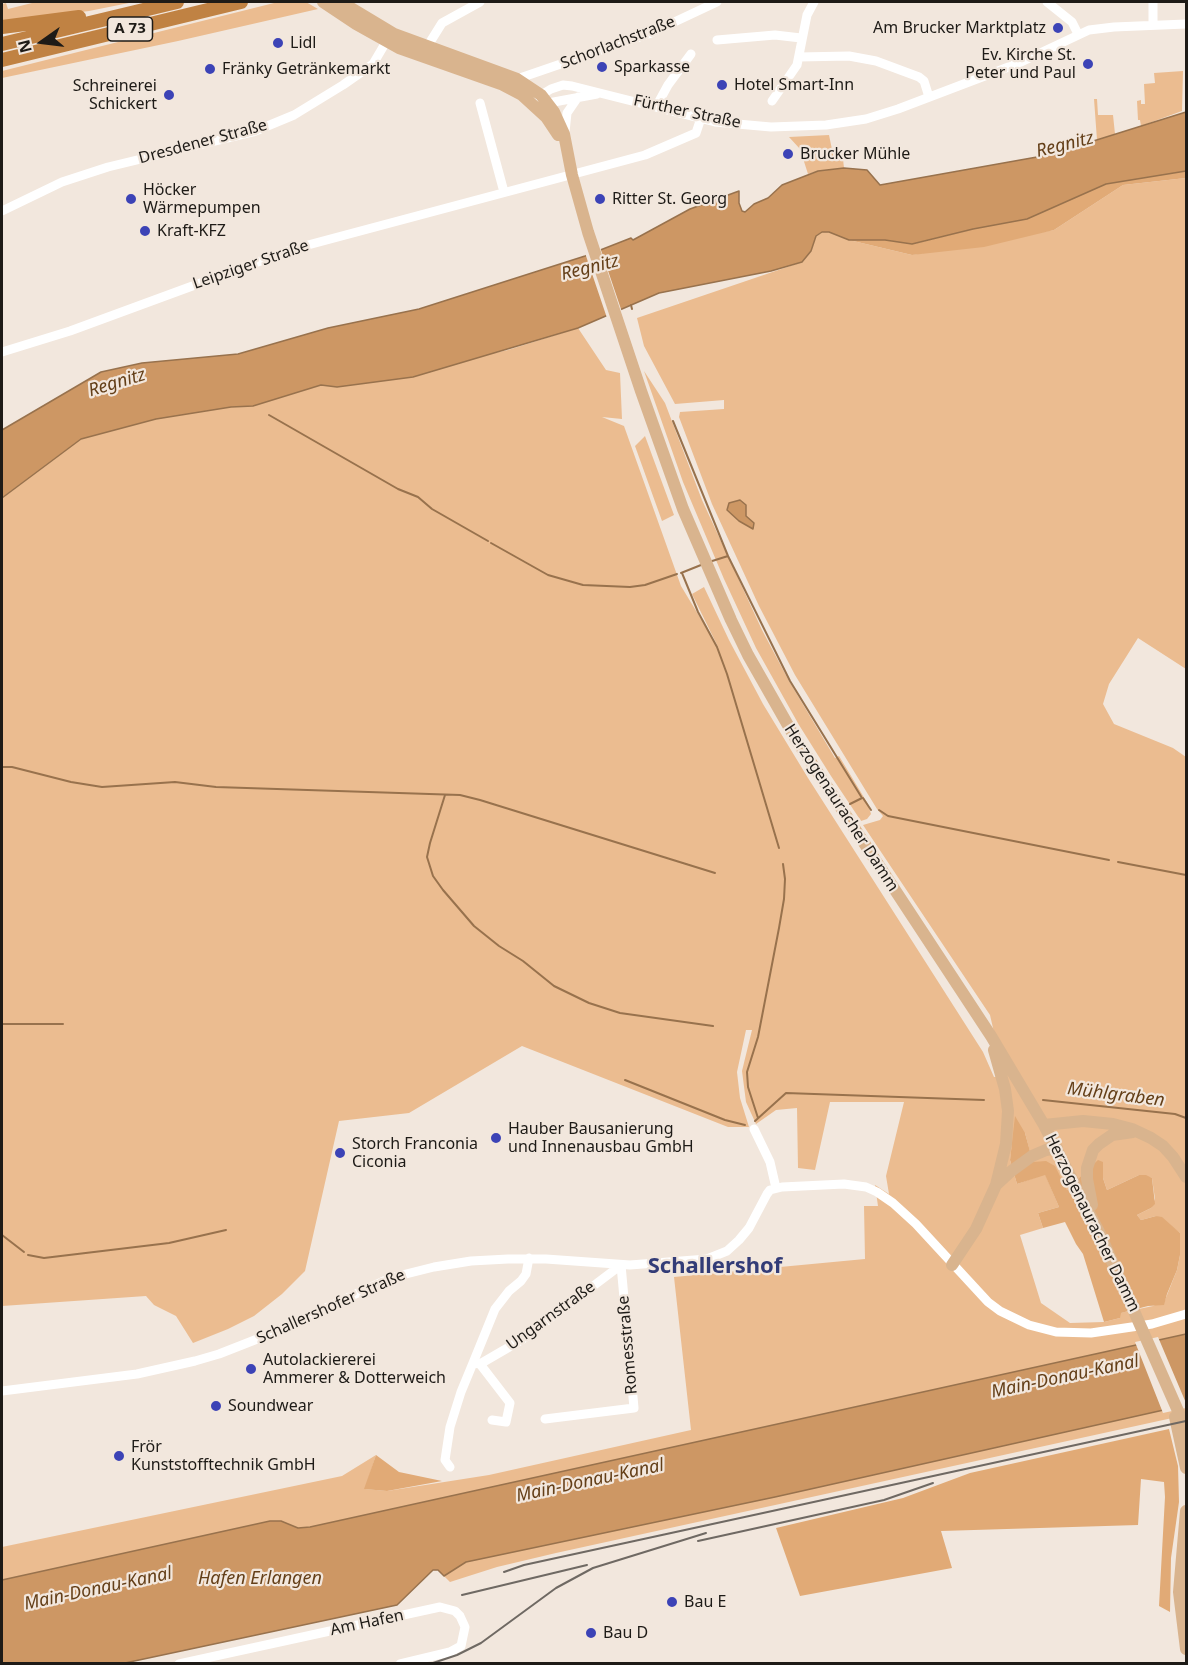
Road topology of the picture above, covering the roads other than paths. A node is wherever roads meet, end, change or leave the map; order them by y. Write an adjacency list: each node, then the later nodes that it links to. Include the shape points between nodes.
1 (177, 2): 10 (highway, A 73)
2 (242, 2): 22 (highway, A 73)
3 (324, 2): 17 (main road)
4 (341, 2): 19 (main road, via 394,34)
5 (480, 2): 19 (street, via 442,23)
6 (717, 2): 23 (street, Schorlachstraße, via 651,33)
7 (814, 2): 15 (street)
8 (1047, 2): 14 (street, via 1072,22)
9 (1153, 2): 12 (street)
10 (126, 13): 13 (highway); 18 (highway, A 73)
11 (1186, 24): 12 (street, Fürther Straße)
12 (1153, 25): 14 (street, Fürther Straße, via 1107,27)
13 (2, 27)
14 (1078, 34): 26 (street, Fürther Straße, via 1019,63)
15 (801, 38): 16 (street, via 775,35); 21 (street)
16 (717, 40)
17 (386, 42): 27 (main road); 36 (street, Dresdener Straße, via 373,63 294,114 253,132 62,182)
18 (2, 44)
19 (427, 47): 23 (main road)
20 (691, 54): 30 (street)
21 (799, 57): 26 (street, via 849,56 876,61 919,77); 28 (street)
22 (2, 61)
23 (517, 79): 27 (main road)
24 (603, 93): 25 (street, Fürther Straße); 27 (street, Fürther Straße, via 563,86 551,89); 30 (street, Fürther Straße)
25 (578, 97): 27 (street, Fürther Straße); 32 (street, via 567,113)
26 (929, 97): 31 (street, Fürther Straße, via 883,114 826,125 753,126)
27 (541, 101): 32 (main road, Herzogenauracher Damm); 33 (main road, Herzogenauracher Damm)
28 (772, 102)
29 (480, 103): 35 (street)
30 (656, 107): 31 (street, Fürther Straße)
31 (701, 118): 34 (street, Leipziger Straße, via 699,129 691,137 645,155)
32 (564, 134): 33 (main road, Herzogenauracher Damm)
33 (568, 154): 34 (main road, Herzogenauracher Damm)
34 (572, 175): 35 (street, Leipziger Straße); 38 (main road, Herzogenauracher Damm, via 615,315 683,509 748,655 817,773)
35 (504, 192): 37 (street, Leipziger Straße, via 293,249)
36 (2, 211)
37 (2, 352)
38 (991, 1036): 39 (main road, Herzogenauracher Damm); 44 (main road, via 1008,1111 1006,1144)
39 (1044, 1125): 41 (main road, via 1099,1122); 42 (main road, Herzogenauracher Damm)
40 (754, 1129): 45 (street, via 770,1162)
41 (1141, 1133): 43 (main road, via 1163,1146); 46 (main road, via 1112,1135 1090,1156 1087,1179)
42 (1057, 1148): 44 (main road, via 1032,1156); 46 (main road, Herzogenauracher Damm)
43 (1186, 1177)
44 (996, 1185): 49 (main road, via 976,1230)
45 (776, 1188): 48 (street, Schallershofer Straße, via 767,1194 742,1237 719,1255 693,1261); 49 (street, via 844,1184 872,1189 904,1213)
46 (1100, 1234): 52 (main road, Herzogenauracher Damm)
47 (529, 1258): 48 (street, Schallershofer Straße); 51 (street, via 526,1274 495,1309); 53 (street, Schallershofer Straße, via 471,1261 402,1274 237,1348 186,1364)
48 (621, 1265): 51 (street, Ungarnstraße, via 523,1339); 54 (street, Romesstraße, via 634,1408)
49 (952, 1265): 50 (street, via 1000,1311 1056,1332 1115,1330)
50 (1186, 1314)
51 (476, 1364): 55 (street, via 510,1403 506,1422); 57 (street, via 450,1427 445,1460)
52 (1165, 1381): 56 (main road, Herzogenauracher Damm); 58 (main road)
53 (2, 1391)
54 (545, 1419)
55 (492, 1420)
56 (1186, 1429)
57 (450, 1467)
58 (1186, 1468)
59 (1186, 1511): 61 (main road)
60 (1186, 1565): 61 (main road)
61 (1179, 1592): 62 (main road)
62 (1186, 1648)
63 (179, 1664): 64 (street, Am Hafen, via 440,1607 460,1616 465,1628 460,1646 444,1654)
64 (400, 1664)

